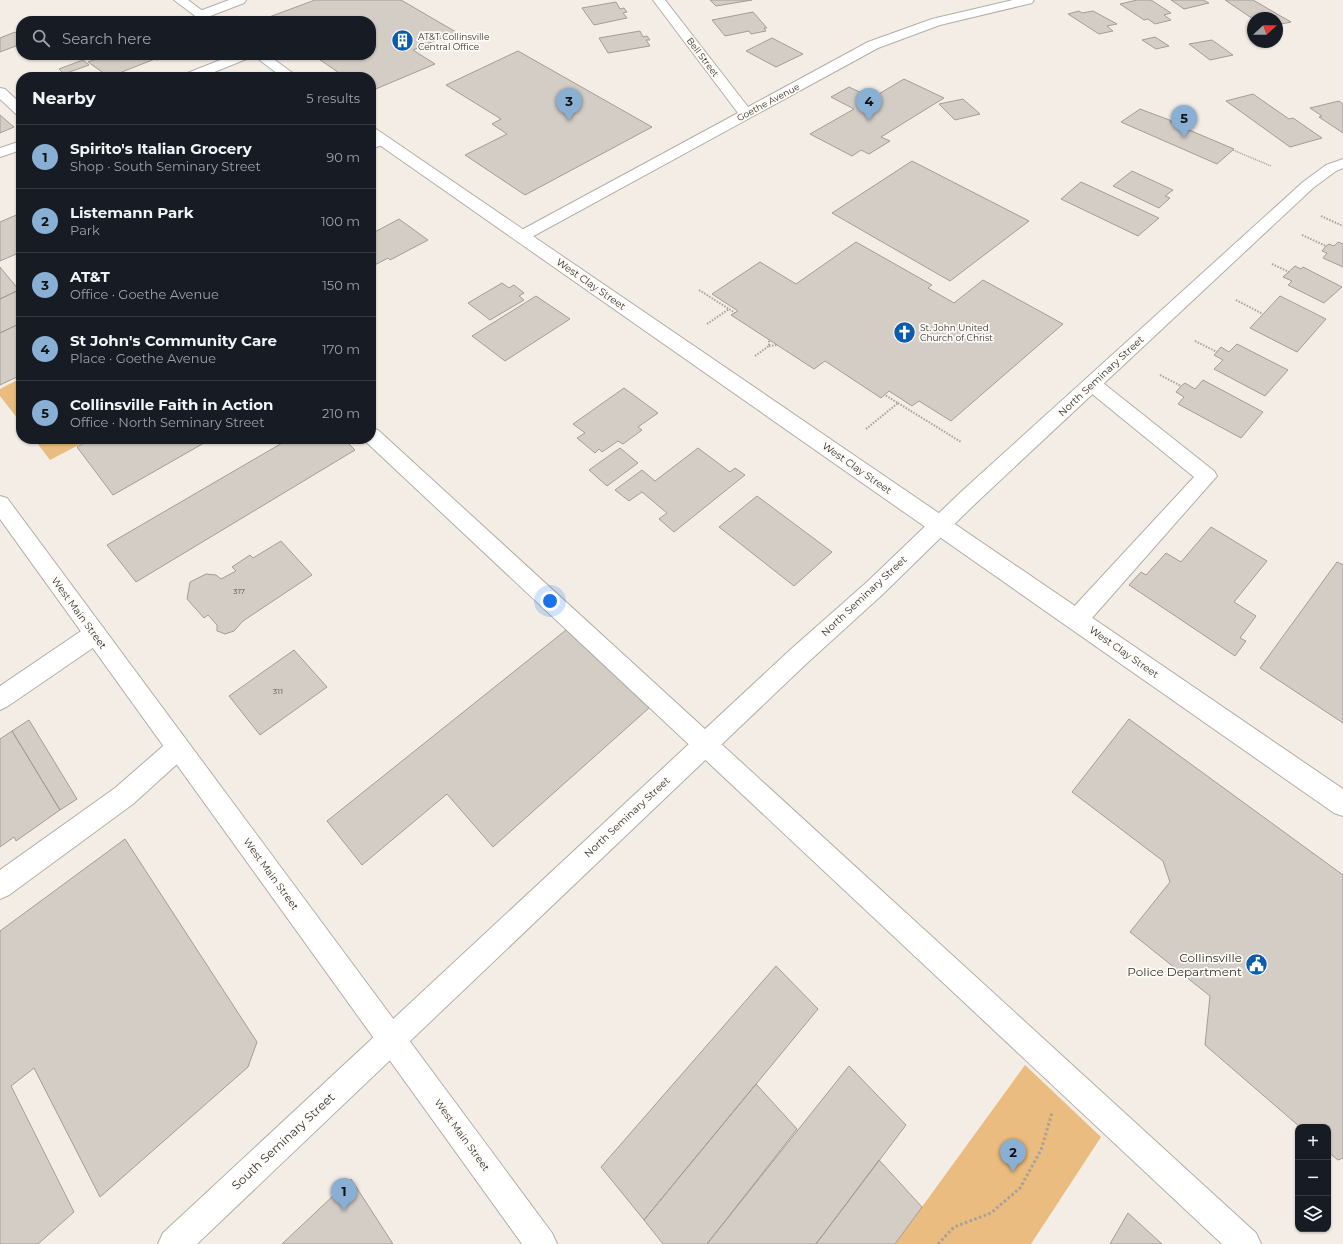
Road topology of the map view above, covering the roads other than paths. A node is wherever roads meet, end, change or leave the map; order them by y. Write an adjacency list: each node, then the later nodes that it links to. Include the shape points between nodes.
1 (180, 0): 5 (street)
2 (240, 0): 6 (street)
3 (659, 0): 13 (street, Bell Street)
4 (1028, 0): 13 (street, Goethe Avenue, via 936,22 873,45)
5 (203, 16)
6 (210, 16)
7 (232, 60): 9 (street)
8 (266, 60): 10 (street)
9 (202, 72)
10 (284, 72)
11 (0, 92): 12 (street)
12 (16, 106)
13 (746, 114): 18 (street, Goethe Avenue)
14 (376, 140): 18 (street, West Clay Street)
15 (16, 147): 16 (street)
16 (0, 153)
17 (1343, 163): 19 (street, North Seminary Street, via 1331,168 1308,185)
18 (522, 236): 22 (street, West Clay Street)
19 (1092, 384): 22 (street, North Seminary Street); 23 (street, via 1207,476)
20 (376, 440): 26 (street)
21 (0, 504): 24 (street, West Main Street)
22 (940, 524): 23 (street, West Clay Street); 26 (street, North Seminary Street, via 875,588)
23 (1077, 619): 28 (street, West Clay Street)
24 (95, 634): 25 (street); 27 (street, West Main Street)
25 (0, 699)
26 (705, 744): 30 (street, North Seminary Street); 33 (street)
27 (178, 748): 29 (street, via 124,796); 30 (street, West Main Street)
28 (1343, 804)
29 (0, 886)
30 (392, 1038): 31 (street, South Seminary Street); 32 (street, West Main Street)
31 (174, 1244)
32 (541, 1244)
33 (1245, 1244)

